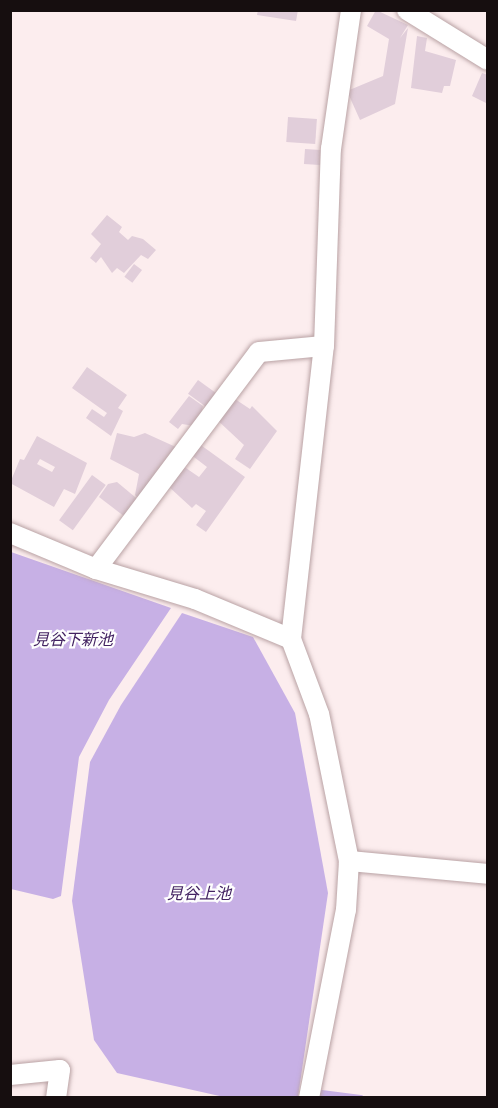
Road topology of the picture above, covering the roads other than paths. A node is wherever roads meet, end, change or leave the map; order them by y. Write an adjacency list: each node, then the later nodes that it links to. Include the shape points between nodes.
1 (351, 10): 4 (street, via 331,149)
2 (407, 10): 3 (street)
3 (488, 60)
4 (324, 346): 6 (street, via 259,352); 7 (street, via 303,562)
5 (10, 533): 6 (street)
6 (96, 569): 7 (street, via 195,599)
7 (291, 639): 8 (street, via 319,714)
8 (349, 861): 9 (street); 12 (street, via 346,910)
9 (488, 874)
10 (10, 1075): 11 (street, via 60,1070)
11 (56, 1098)
12 (309, 1098)

